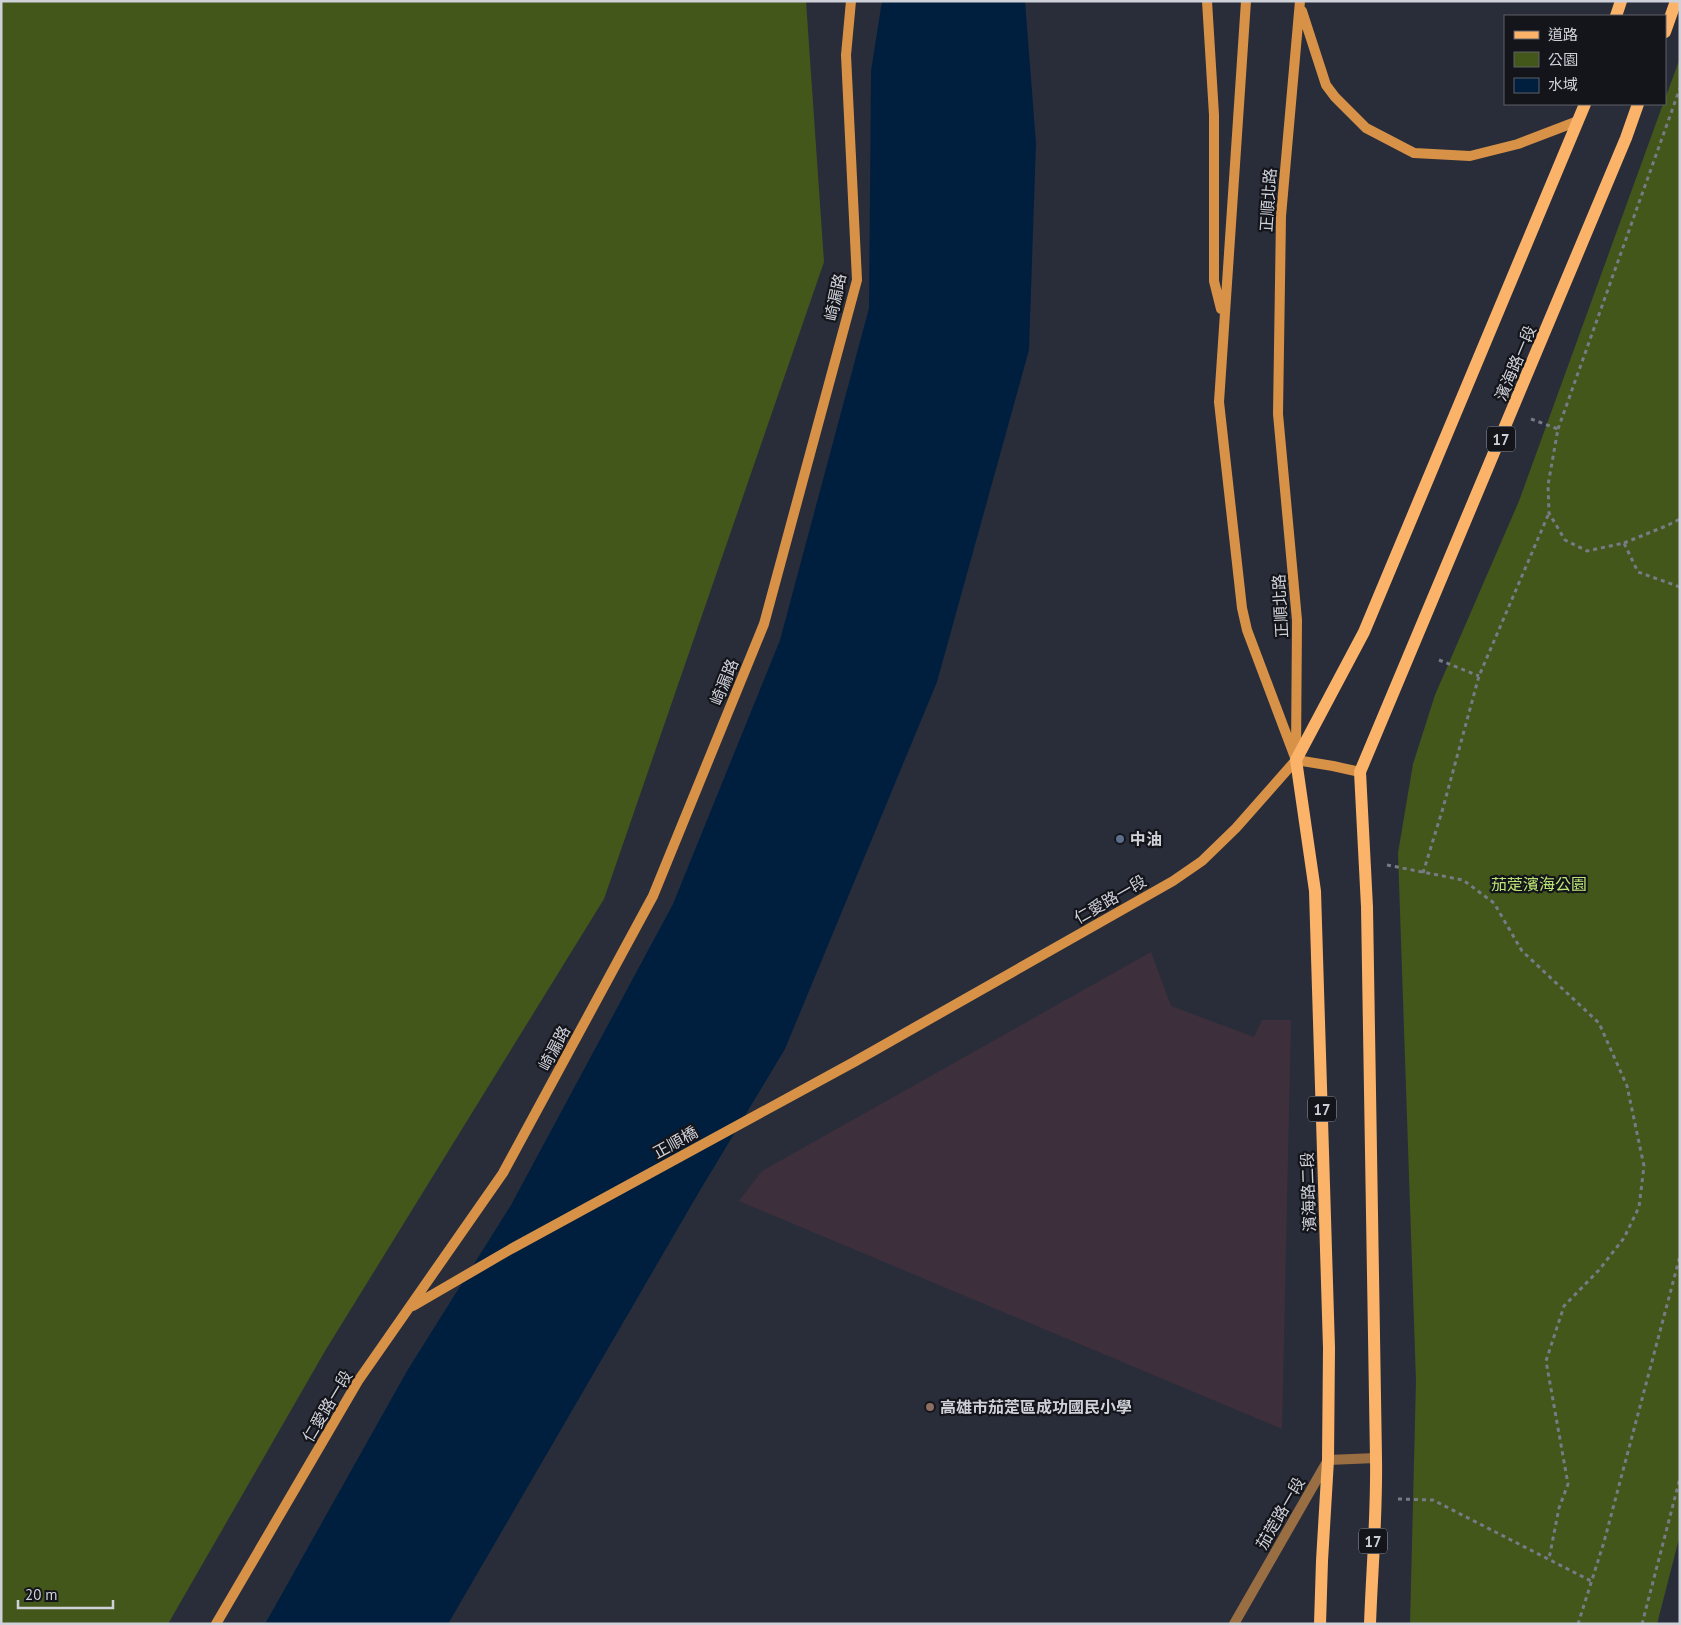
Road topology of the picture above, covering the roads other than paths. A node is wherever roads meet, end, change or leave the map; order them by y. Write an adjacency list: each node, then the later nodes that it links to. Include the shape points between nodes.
1 (851, 1): 17 (street, 崎漏路, via 846,55 857,280 764,624 653,896 503,1173)
2 (1207, 1): 12 (street, 正順北路, via 1214,115 1214,281)
3 (1246, 1): 12 (street, 正順北路)
4 (1621, 1): 7 (main road)
5 (1676, 1): 8 (main road)
6 (1300, 4): 11 (street, via 1326,85 1334,97 1366,128 1414,153 1470,156 1518,144); 13 (street, 正順北路, via 1281,216 1278,414 1297,620)
7 (1616, 15)
8 (1666, 29)
9 (1585, 105): 11 (main road)
10 (1638, 105): 14 (main road, 濱海路一段 / 17)
11 (1578, 121): 13 (main road, via 1364,632)
12 (1224, 319): 13 (street, 正順北路, via 1219,402 1242,608 1247,630)
13 (1296, 760): 14 (street); 15 (street, 仁愛路一段, via 1236,828 1202,861 1173,881); 19 (main road, 濱海路二段 / 17, via 1315,891 1329,1348)
14 (1360, 772): 18 (main road, 17, via 1365,860)
15 (854, 1062): 16 (street, 正順橋)
16 (511, 1249): 17 (street, 仁愛路一段)
17 (409, 1309): 20 (street, 仁愛路一段, via 358,1381)
18 (1376, 1458): 19 (street); 23 (main road, 17)
19 (1328, 1460): 21 (street, 茄萣路一段); 22 (main road, 濱海路二段 / 17)
20 (216, 1624)
21 (1234, 1624)
22 (1320, 1624)
23 (1370, 1624)

